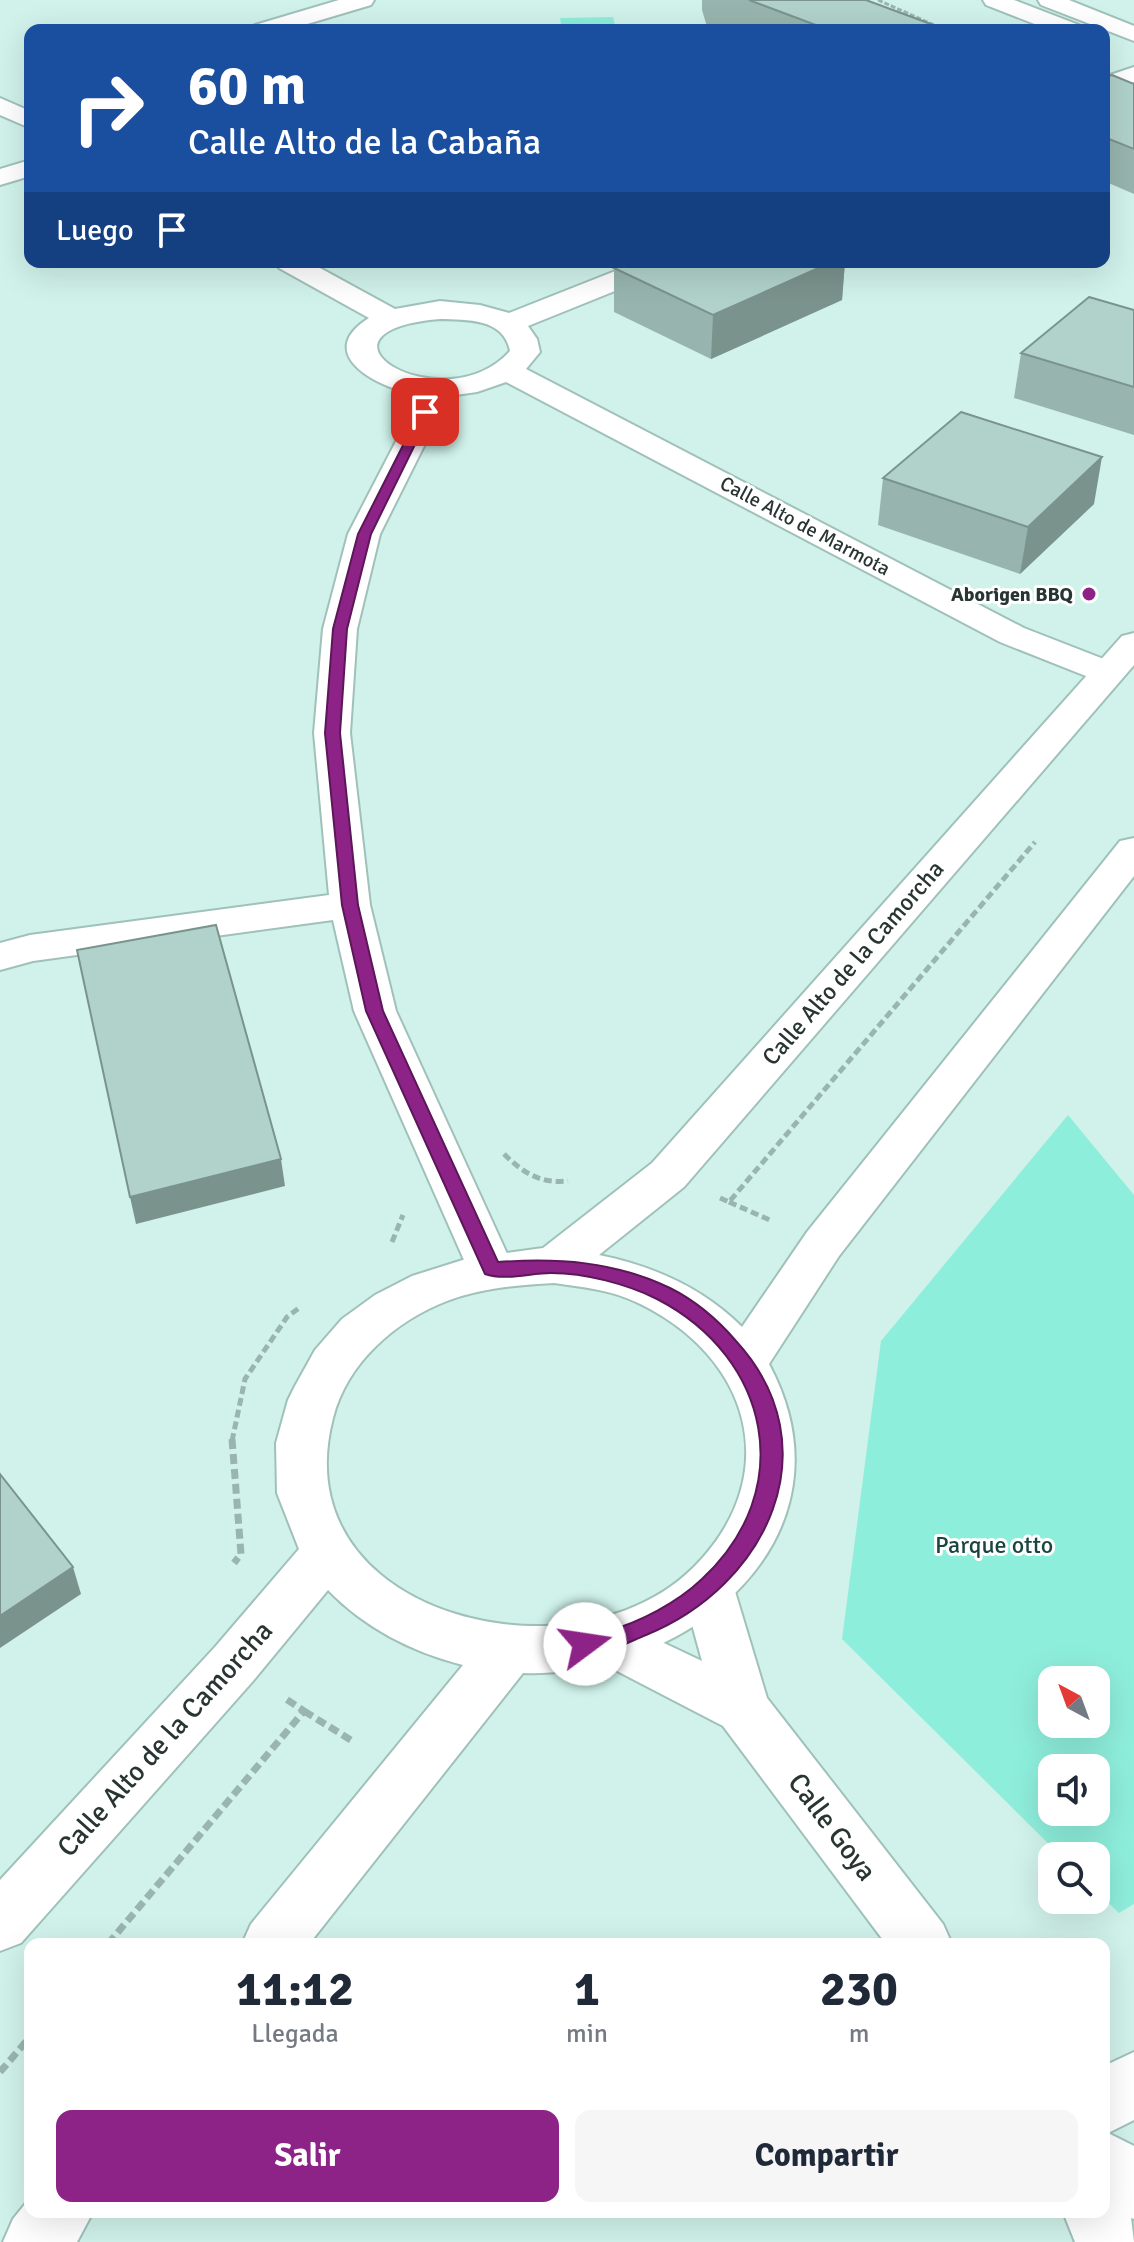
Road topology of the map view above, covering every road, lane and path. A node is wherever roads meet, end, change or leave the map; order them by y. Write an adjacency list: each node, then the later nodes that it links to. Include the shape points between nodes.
1 (363, 0): 5 (street)
2 (878, 0): 6 (path)
3 (994, 0): 7 (street)
4 (1049, 0): 8 (street)
5 (283, 24)
6 (932, 24)
7 (1056, 24)
8 (1109, 24)
9 (1110, 24): 10 (street)
10 (1134, 34)
11 (1110, 46): 12 (street)
12 (1134, 56)
13 (1134, 74): 14 (street)
14 (1110, 83)
15 (24, 101): 16 (street)
16 (3, 106): 17 (street)
17 (24, 118)
18 (24, 170): 19 (street)
19 (0, 177)
20 (300, 268): 22 (street)
21 (647, 268): 23 (street)
22 (392, 319): 23 (street, via 453,310); 25 (street, via 367,335 362,346 369,365 397,380)
23 (509, 323): 24 (street, via 525,341 525,352)
24 (507, 371): 25 (street); 27 (street, Calle Alto de Marmota, via 1012,635)
25 (439, 386): 29 (street, via 364,534 340,629 332,733)
26 (1134, 643): 27 (street, Calle Alto de la Camorcha)
27 (1106, 673): 31 (street, Calle Alto de la Camorcha, via 668,1175)
28 (1134, 850): 33 (street, via 823,1244)
29 (350, 905): 30 (street, via 30,948); 32 (street, via 375,1011)
30 (0, 957)
31 (554, 1265): 32 (street); 33 (street, via 610,1274 664,1294 709,1324)
32 (491, 1269): 34 (street, via 441,1283 394,1305 354,1336 323,1373 305,1416 298,1462 305,1508)
33 (744, 1363): 35 (street, via 766,1411 772,1477 760,1517 739,1555)
34 (327, 1553): 37 (street, via 361,1589 403,1618 454,1639); 39 (street, Calle Alto de la Camorcha)
35 (708, 1588): 36 (street, via 662,1619); 38 (street, Calle Goya)
36 (609, 1640): 37 (street, via 560,1648); 38 (street, Calle Goya)
37 (510, 1648): 40 (street)
38 (743, 1709): 41 (street, Calle Goya)
39 (0, 1923)
40 (277, 1938)
41 (917, 1938)
42 (24, 2044): 43 (path)
43 (0, 2072)
44 (1134, 2083): 45 (street)
45 (1110, 2099)
46 (1110, 2168): 47 (street)
47 (1134, 2187)
48 (55, 2218): 50 (street)
49 (1098, 2218): 51 (street)
50 (36, 2242)
51 (1108, 2242)

